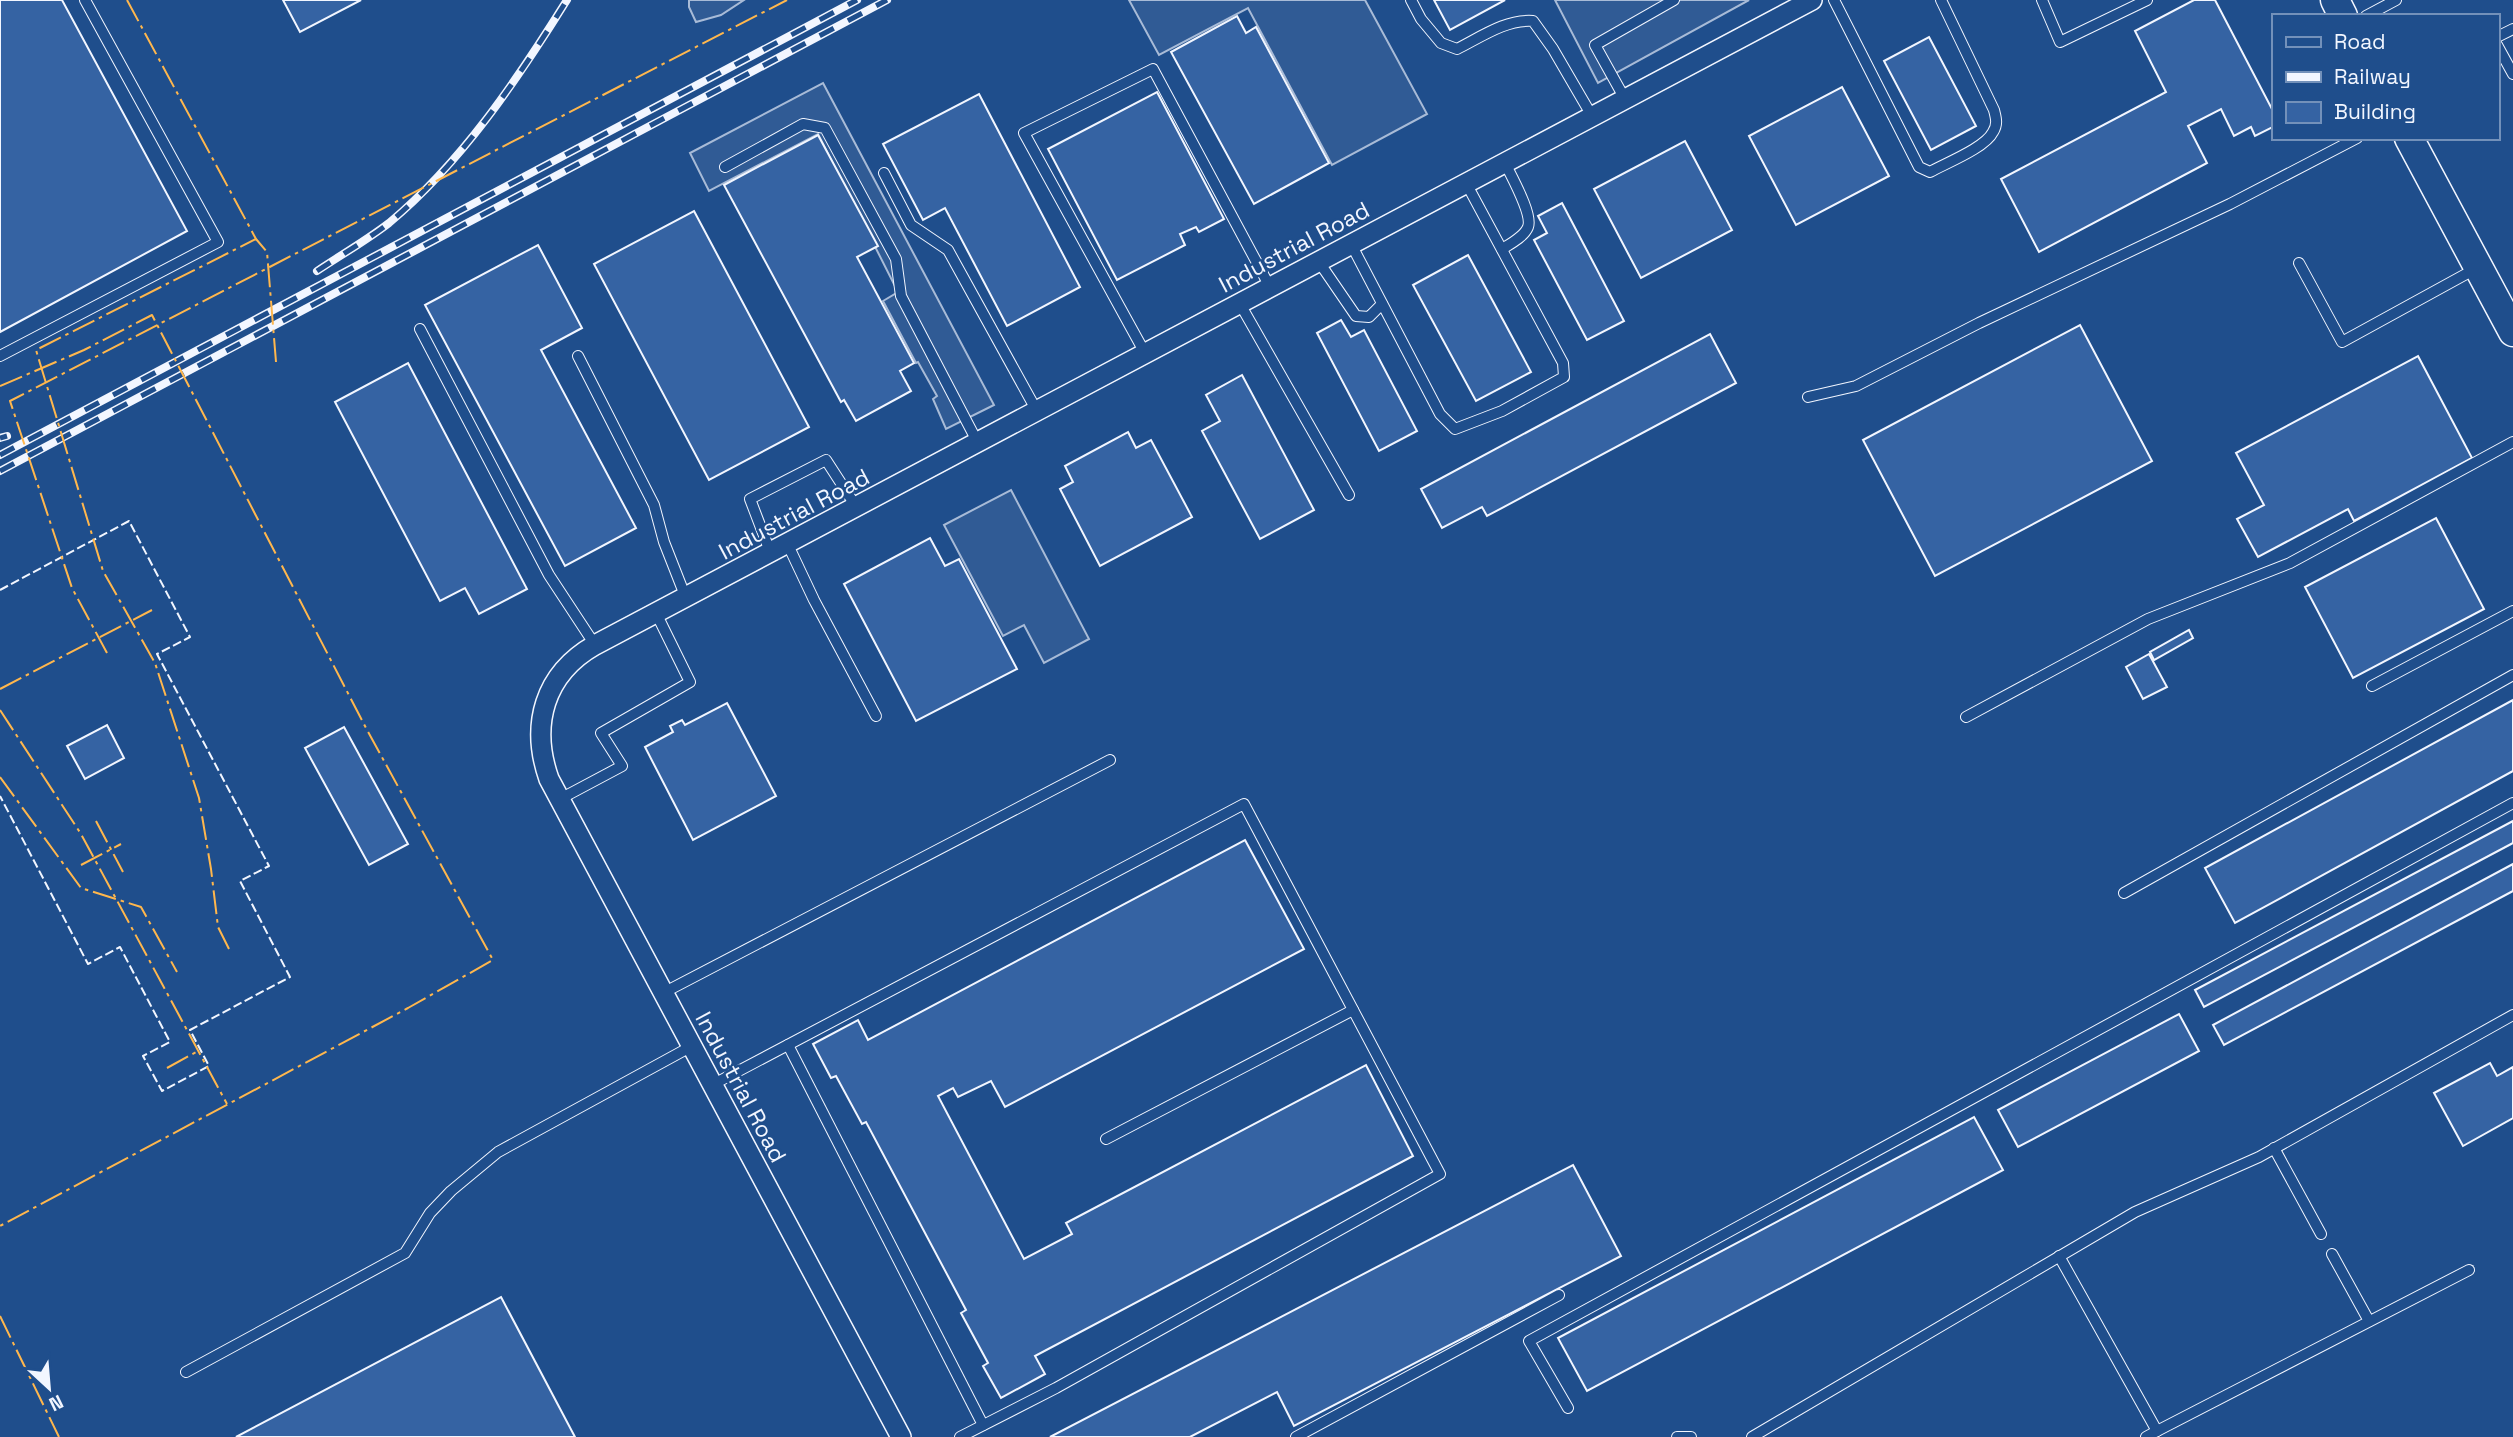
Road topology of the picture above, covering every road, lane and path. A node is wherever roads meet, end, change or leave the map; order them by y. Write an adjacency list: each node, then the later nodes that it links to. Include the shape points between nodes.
1 (85, 0): 32 (lane, via 218,242)
2 (1411, 0): 14 (lane, via 1441,43 1457,49 1509,23 1533,21)
3 (1674, 0): 13 (lane, via 1595,45)
4 (1812, 0): 13 (street, Industrial Road)
5 (1833, 0): 6 (lane, via 1919,167 1930,172 1985,142 1997,123)
6 (1941, 0)
7 (2042, 0): 8 (lane, via 2060,42)
8 (2147, 0)
9 (2396, 0): 10 (lane)
10 (2370, 14)
11 (2499, 49): 12 (lane)
12 (2513, 74)
13 (1625, 99): 14 (street, Industrial Road)
14 (1592, 116): 17 (street, Industrial Road)
15 (2353, 140): 34 (lane, via 1856,386)
16 (2410, 140): 25 (main road)
17 (1505, 163): 20 (street, Industrial Road); 22 (lane, via 1528,228)
18 (725, 167): 37 (lane, via 803,124 825,128 896,259 901,296)
19 (884, 173): 35 (lane, via 911,225 948,250)
20 (1466, 183): 21 (street, Industrial Road); 22 (lane)
21 (1351, 244): 23 (street, Industrial Road); 28 (lane)
22 (1502, 249): 28 (lane, via 1563,363 1564,377 1502,411 1455,429 1440,414)
23 (1318, 261): 26 (street, Industrial Road); 28 (lane, via 1356,316 1369,317)
24 (2299, 263): 25 (lane, via 2342,342)
25 (2478, 268): 30 (main road)
26 (1270, 287): 27 (street, Industrial Road); 31 (lane, via 1153,69 1024,133)
27 (1240, 304): 31 (street, Industrial Road); 38 (lane)
28 (1382, 304)
29 (420, 329): 44 (lane, via 549,575)
30 (2513, 332)
31 (1145, 353): 35 (street, Industrial Road)
32 (0, 356)
33 (578, 356): 41 (lane, via 654,505)
34 (1808, 397)
35 (1038, 413): 37 (street, Industrial Road)
36 (2513, 442): 48 (lane, via 2290,563 2148,619)
37 (979, 445): 39 (street, Industrial Road)
38 (1349, 495)
39 (857, 509): 40 (street, Industrial Road); 40 (lane, via 826,460 750,499)
40 (779, 550): 41 (street, Industrial Road); 47 (lane)
41 (686, 598): 43 (street, Industrial Road)
42 (2513, 611): 46 (lane)
43 (656, 614): 44 (street, Industrial Road); 50 (lane, via 690,682 601,733 622,766)
44 (595, 645): 50 (street, Industrial Road, via 569,664 553,684 543,708 539,733 542,759)
45 (2513, 675): 52 (lane)
46 (2372, 686)
47 (876, 716)
48 (1966, 717)
49 (1110, 760): 53 (lane)
50 (560, 799): 53 (street, Industrial Road)
51 (2513, 803): 68 (lane, via 1529,1341)
52 (2124, 893)
53 (663, 993): 57 (street, Industrial Road)
54 (1353, 1010): 56 (lane, via 1244,804); 59 (lane); 69 (lane, via 1440,1174)
55 (2513, 1015): 60 (lane)
56 (788, 1045): 58 (lane); 69 (lane)
57 (692, 1046): 58 (street, Industrial Road); 67 (lane, via 498,1152 430,1213 405,1253)
58 (712, 1084): 71 (street, Industrial Road)
59 (1106, 1139)
60 (2274, 1148): 61 (lane); 63 (lane, via 2135,1212)
61 (2321, 1234)
62 (2332, 1254): 66 (lane)
63 (2059, 1256): 70 (lane); 76 (lane)
64 (2469, 1269): 66 (lane)
65 (1559, 1295): 73 (lane)
66 (2369, 1321): 70 (lane)
67 (186, 1372)
68 (1569, 1408)
69 (983, 1425): 72 (lane)
70 (2157, 1431): 77 (lane)
71 (901, 1437)
72 (960, 1437)
73 (1296, 1437)
74 (1677, 1437): 75 (lane)
75 (1691, 1437)
76 (1752, 1437)
77 (2146, 1437)

